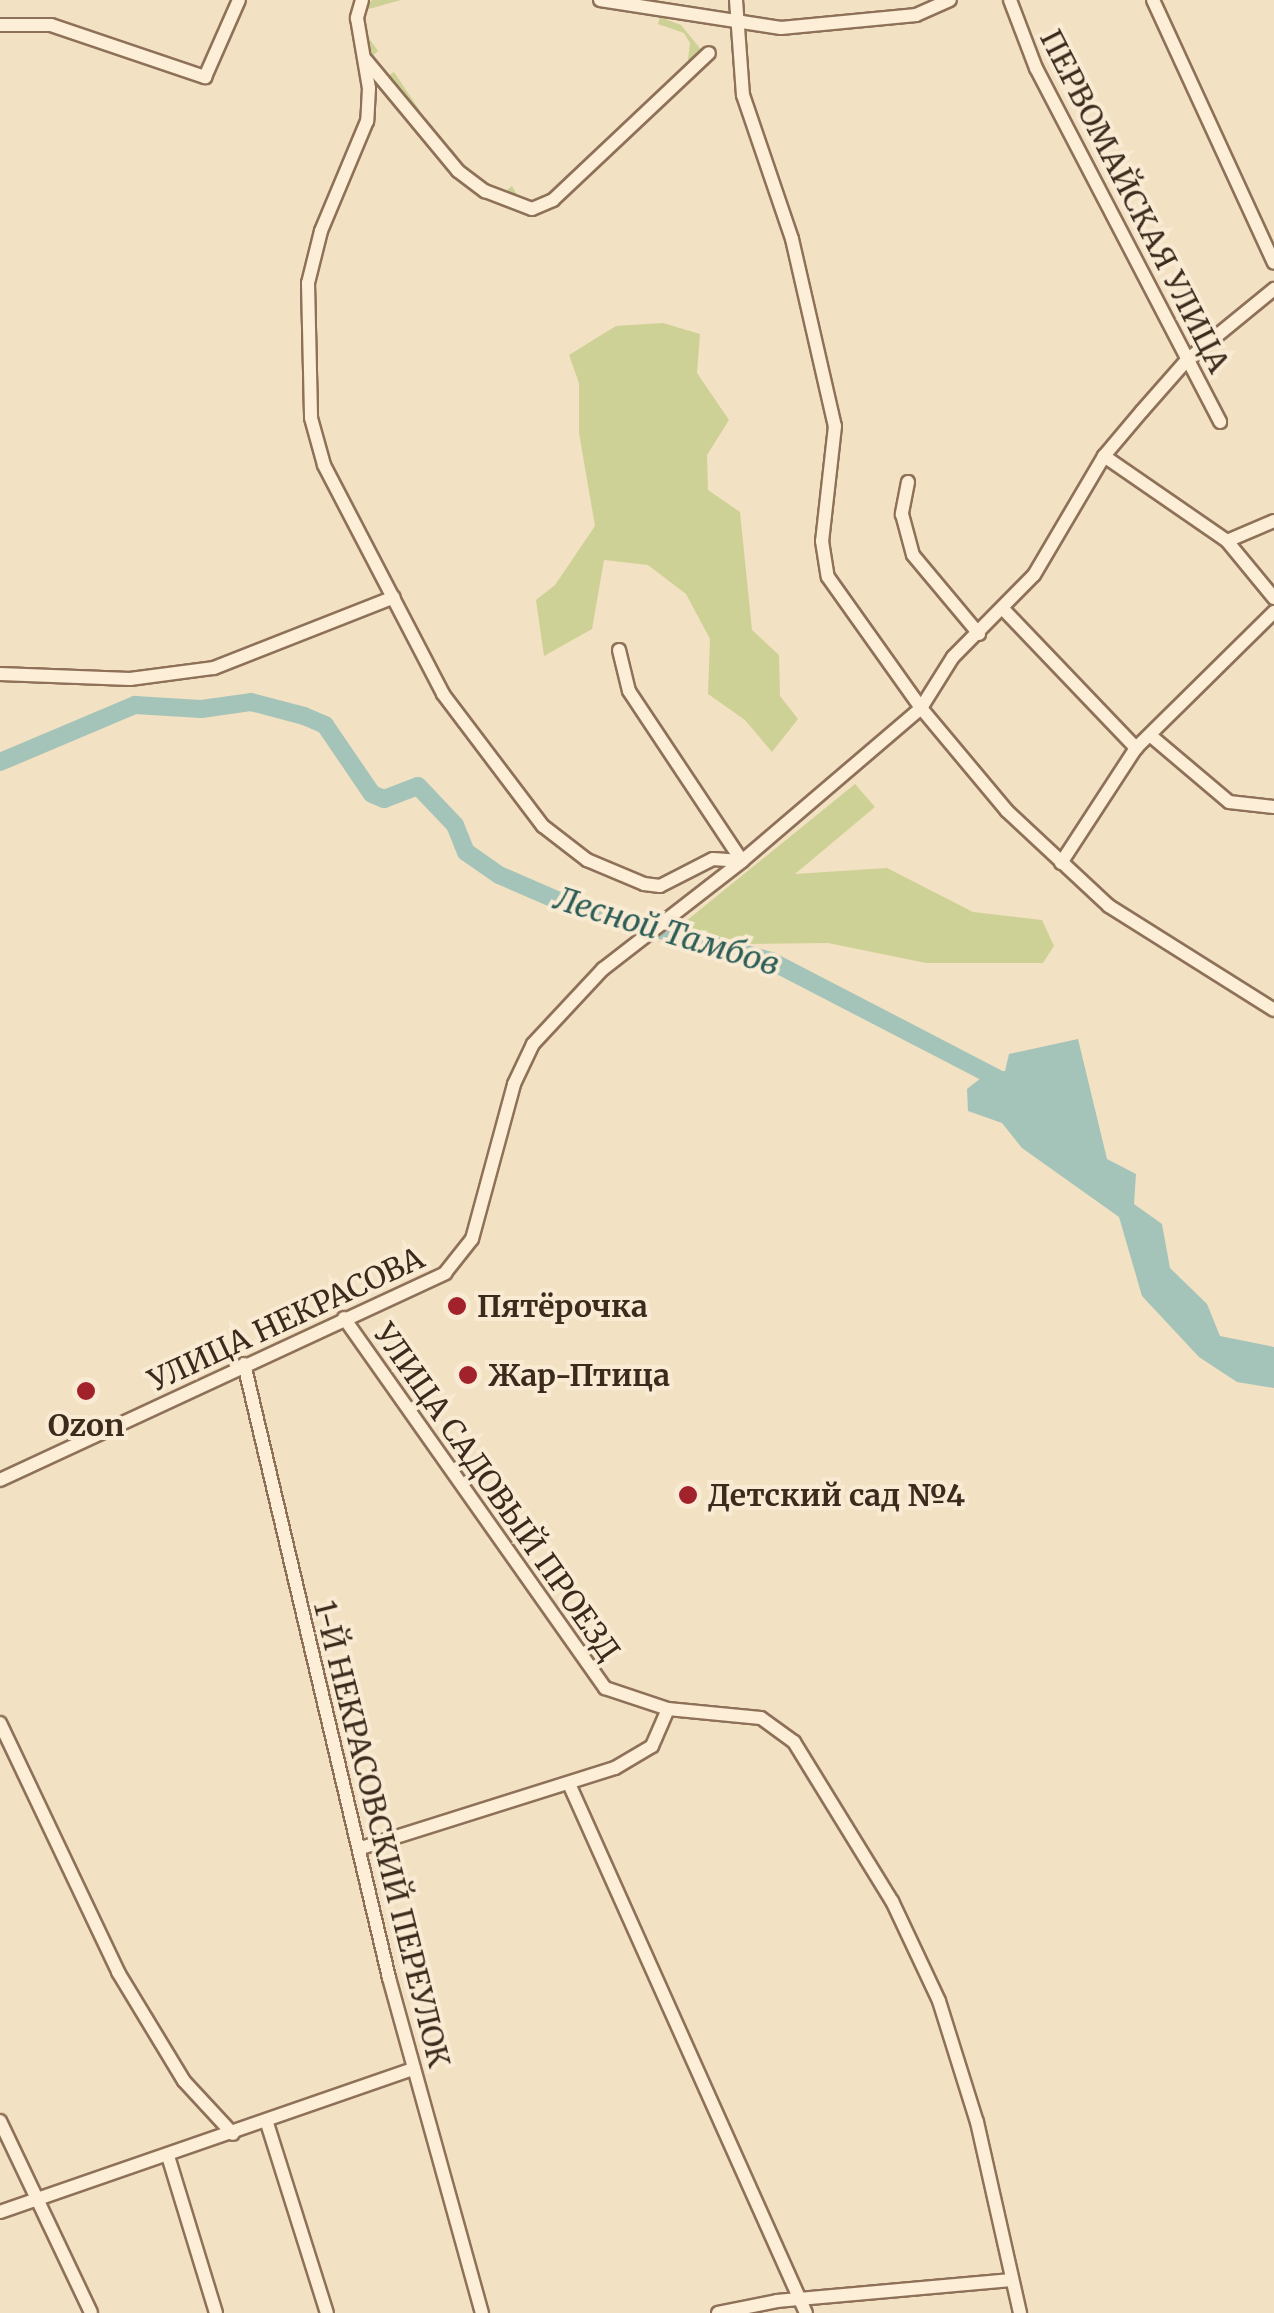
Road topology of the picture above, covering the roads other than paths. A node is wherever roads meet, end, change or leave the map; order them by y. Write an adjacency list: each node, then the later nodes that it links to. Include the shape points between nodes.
1 (239, 0): 9 (street, via 205,78 51,25)
2 (362, 0): 11 (street, via 357,18)
3 (600, 0): 8 (street)
4 (736, 0): 8 (street)
5 (950, 0): 8 (street, via 916,14 780,28)
6 (1010, 0): 14 (street, ПЕРВОМАЙСКАЯ УЛИЦА, via 1036,68)
7 (1153, 0): 12 (street)
8 (738, 19): 27 (street, via 743,95 792,239 835,426 822,541 828,577)
9 (0, 26)
10 (710, 54): 11 (street, via 553,200 532,209 485,191 458,171)
11 (364, 59): 20 (street, via 364,136 310,263 307,359 311,418 324,465)
12 (1274, 263)
13 (1274, 289): 14 (street, УЛИЦА НЕКРАСОВА)
14 (1186, 361): 15 (street, ПЕРВОМАЙСКАЯ УЛИЦА); 16 (street, УЛИЦА НЕКРАСОВА)
15 (1220, 422)
16 (1104, 456): 19 (street); 22 (street, УЛИЦА НЕКРАСОВА, via 1034,575)
17 (908, 482): 24 (street, via 902,514 914,555)
18 (1274, 521): 19 (street)
19 (1227, 542): 21 (street)
20 (394, 598): 26 (street, via 214,668 94,678); 31 (street, via 474,742 557,840 660,886 713,859)
21 (1274, 598)
22 (1005, 611): 24 (street, УЛИЦА НЕКРАСОВА); 29 (street)
23 (1274, 612): 28 (street, via 1246,633)
24 (978, 634): 27 (street, УЛИЦА НЕКРАСОВА, via 953,657)
25 (619, 650): 31 (street, via 629,692)
26 (0, 674)
27 (921, 708): 31 (street, УЛИЦА НЕКРАСОВА); 32 (street)
28 (1151, 736): 29 (street); 30 (street, via 1229,802)
29 (1136, 748): 32 (street)
30 (1274, 807)
31 (742, 861): 34 (street, УЛИЦА НЕКРАСОВА, via 604,968 533,1044 514,1084 472,1239 461,1257 445,1273)
32 (1060, 863): 33 (street, via 1170,950)
33 (1274, 1010)
34 (344, 1318): 35 (street, УЛИЦА НЕКРАСОВА); 37 (street, УЛИЦА САДОВЫЙ ПРОЕЗД, via 595,1678 624,1699)
35 (244, 1364): 36 (street, УЛИЦА НЕКРАСОВА); 40 (street, 1-Й НЕКРАСОВСКИЙ ПЕРЕУЛОК)
36 (0, 1480)
37 (668, 1709): 39 (street, via 664,1729 646,1752); 48 (street, УЛИЦА САДОВЫЙ ПРОЕЗД, via 761,1718 784,1729 874,1870 918,1950 960,2062)
38 (0, 1724): 44 (street, via 118,1972 184,2080)
39 (570, 1786): 40 (street); 49 (street)
40 (361, 1848): 41 (street, 1-Й НЕКРАСОВСКИЙ ПЕРЕУЛОК)
41 (414, 2069): 43 (street); 53 (street, 1-Й НЕКРАСОВСКИЙ ПЕРЕУЛОК)
42 (0, 2121): 46 (street)
43 (267, 2122): 44 (street); 52 (street)
44 (233, 2134): 45 (street)
45 (168, 2156): 46 (street); 51 (street)
46 (39, 2199): 47 (street); 50 (street)
47 (0, 2212)
48 (1010, 2280): 49 (street); 55 (street, УЛИЦА САДОВЫЙ ПРОЕЗД)
49 (804, 2306): 54 (street)
50 (91, 2313)
51 (216, 2313)
52 (326, 2313)
53 (482, 2313)
54 (719, 2313)
55 (1020, 2313)

